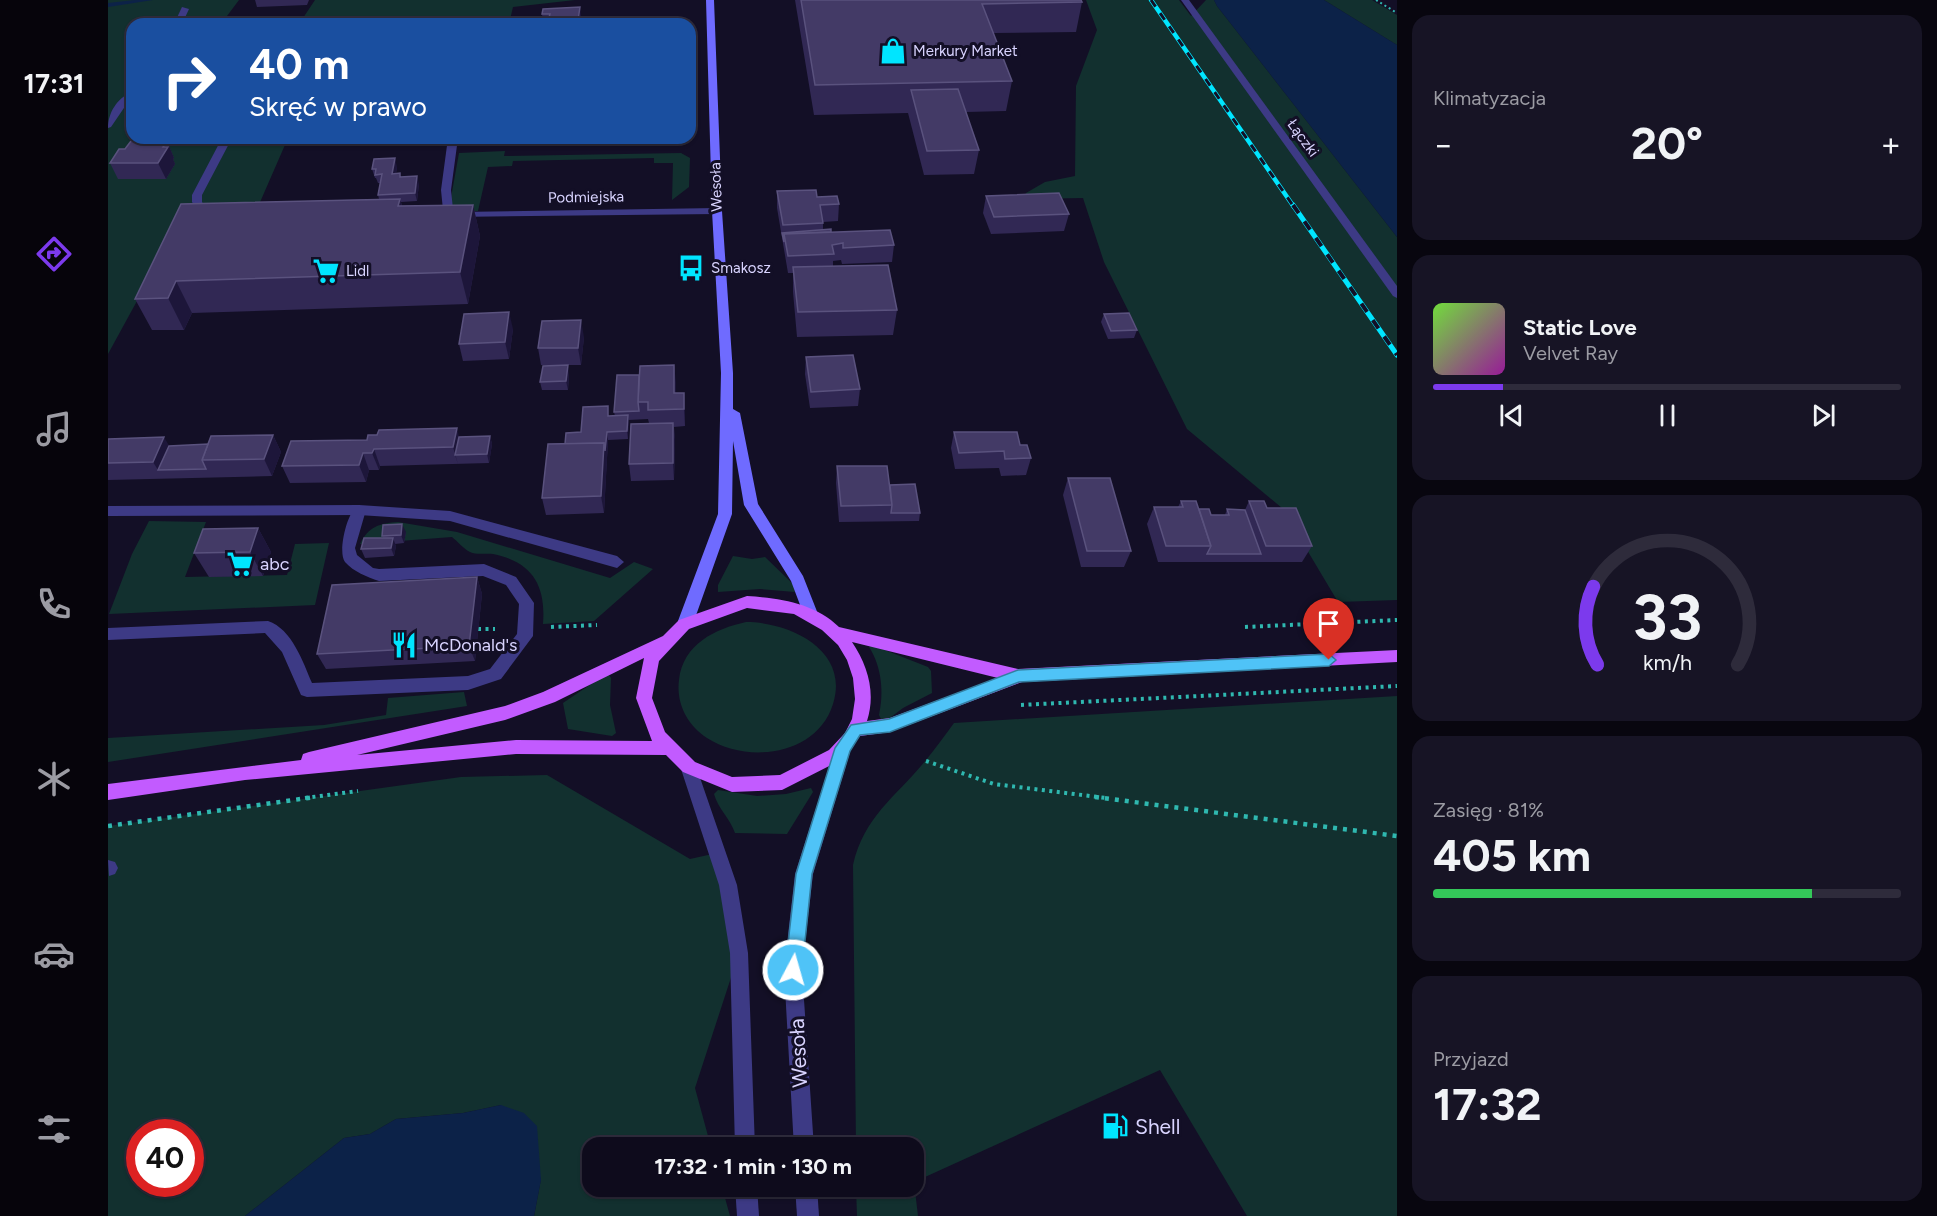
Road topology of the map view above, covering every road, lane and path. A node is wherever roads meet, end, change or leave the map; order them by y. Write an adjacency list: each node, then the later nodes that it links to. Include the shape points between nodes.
1 (710, 0): 11 (main road, Wesoła)
2 (1185, 0): 15 (street, Łączki)
3 (1376, 0): 5 (path)
4 (185, 9): 6 (street)
5 (1397, 13)
6 (181, 18)
7 (126, 99): 8 (street)
8 (108, 125)
9 (224, 144): 14 (street, via 197,195 203,211)
10 (452, 144): 12 (street, via 446,190 448,210)
11 (717, 211): 12 (street, Podmiejska); 16 (main road, Wesoła)
12 (455, 214): 13 (street, Podmiejska)
13 (432, 215)
14 (214, 218)
15 (1397, 294)
16 (727, 374): 20 (main road, Wesoła, via 751,505 798,580); 22 (main road, Wesoła, via 725,514)
17 (359, 510): 18 (street); 19 (street, via 450,516); 27 (street, via 348,549 350,558 368,572 379,575 484,570 511,581 527,603 525,636 495,674 468,683 307,690 290,650 281,636 268,627)
18 (108, 511)
19 (617, 562)
20 (810, 614): 22 (main road, via 779,604 747,602 715,608); 26 (main road)
21 (1397, 620): 25 (path)
22 (686, 621): 28 (main road)
23 (597, 625): 24 (path)
24 (541, 627)
25 (1245, 627)
26 (836, 632): 30 (main road); 33 (main road, via 850,649 862,678 863,709)
27 (108, 634)
28 (663, 642): 34 (main road, via 648,666 643,694 649,722); 38 (main road, via 549,697 505,713)
29 (1397, 656): 30 (main road)
30 (1018, 676): 33 (main road, via 890,725)
31 (1397, 686): 32 (path)
32 (1021, 705)
33 (856, 729): 35 (main road)
34 (664, 748): 37 (main road); 38 (main road, via 516,747)
35 (843, 748): 37 (main road, via 819,768 789,781 754,786 720,782); 44 (street, Wesoła, via 804,874 793,970)
36 (926, 760): 42 (path, via 994,784)
37 (689, 769): 43 (street, via 728,885 739,953)
38 (244, 773): 40 (main road)
39 (367, 790): 41 (path)
40 (108, 792)
41 (108, 826)
42 (1397, 836)
43 (745, 1137)
44 (803, 1137)
45 (747, 1197): 47 (street)
46 (807, 1197): 48 (street)
47 (748, 1216)
48 (808, 1216)

